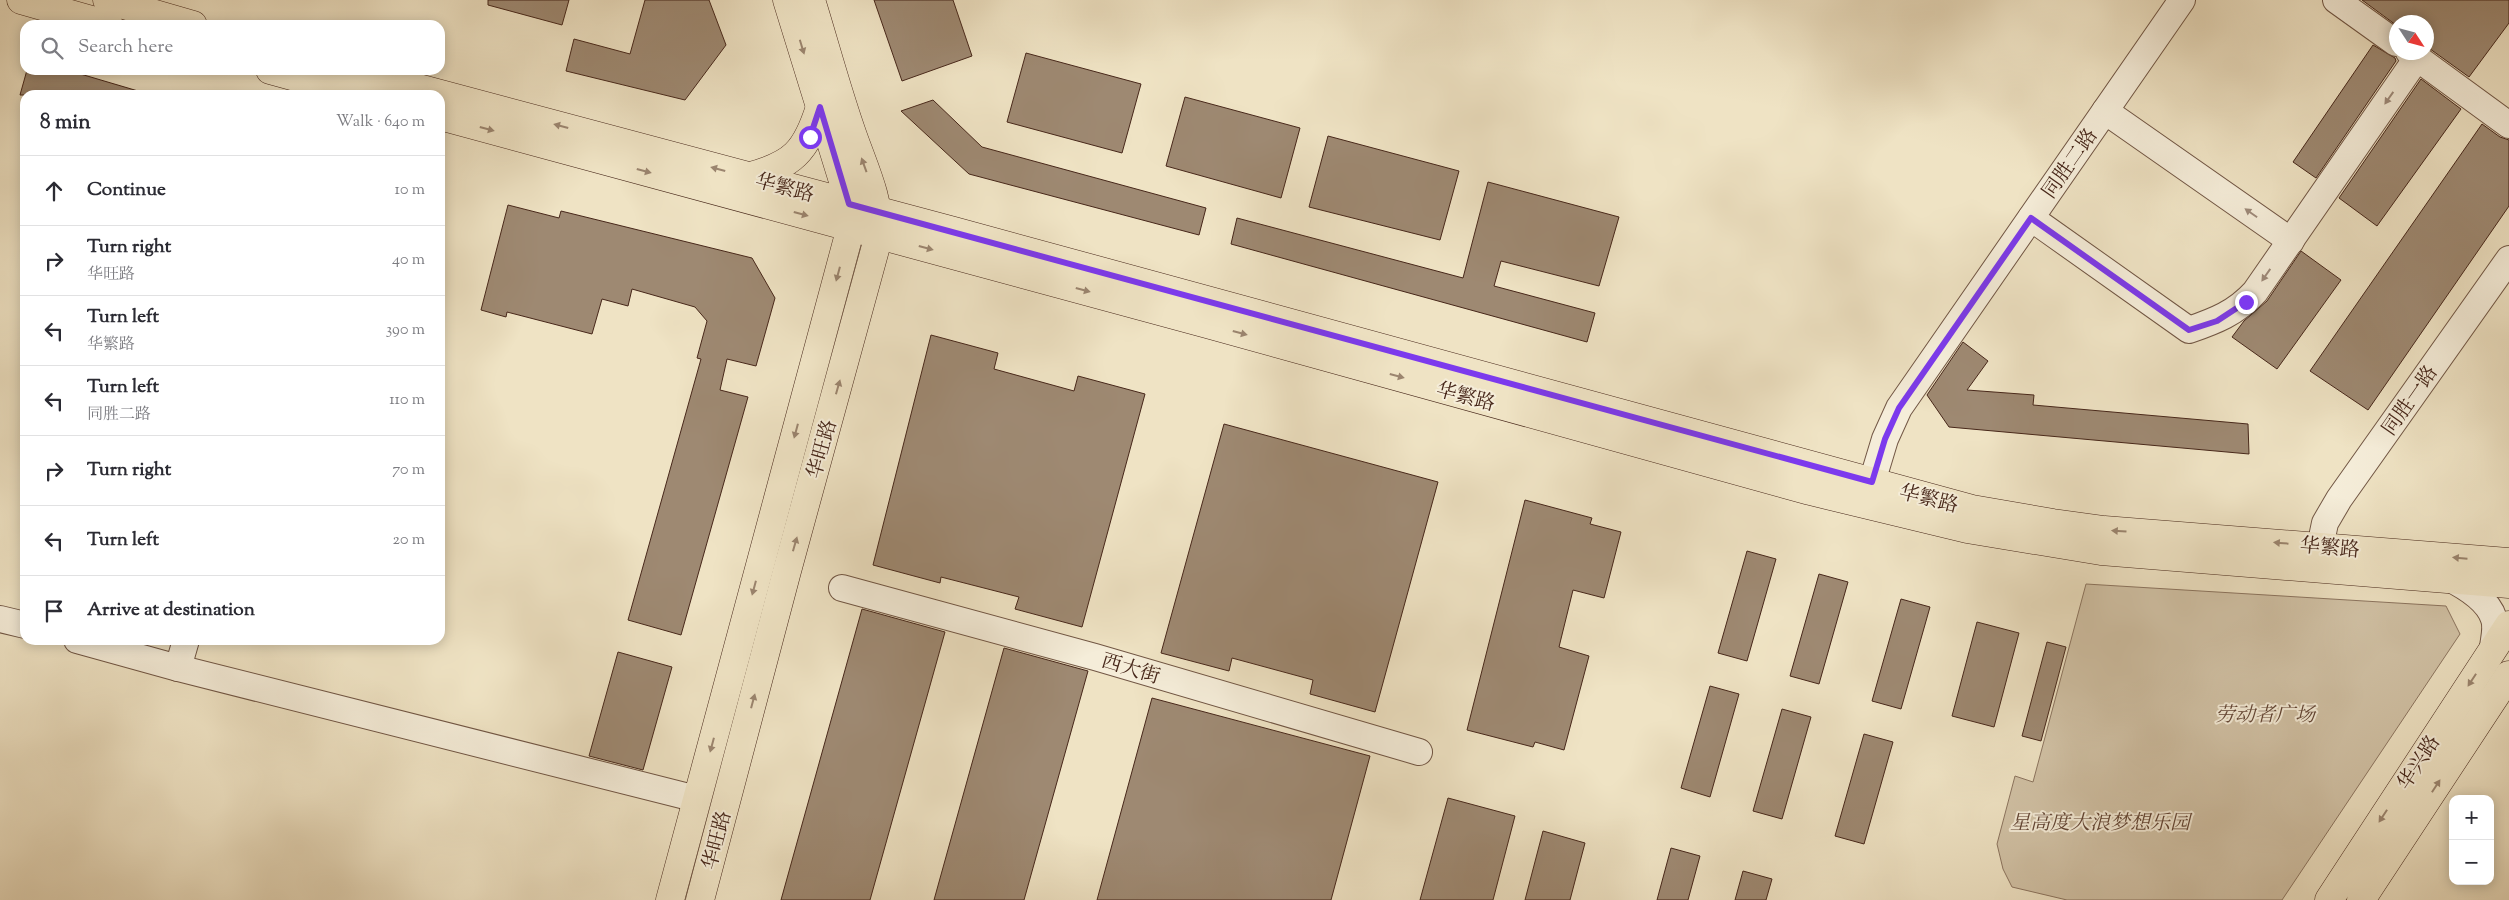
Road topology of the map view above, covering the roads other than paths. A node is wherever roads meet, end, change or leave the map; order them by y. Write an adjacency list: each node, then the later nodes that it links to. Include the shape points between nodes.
1 (21, 0): 7 (main road)
2 (107, 0): 8 (main road)
3 (787, 0): 14 (main road, one-way to 14)
4 (811, 0): 22 (main road, one-way to 4)
5 (2182, 0): 16 (street, 同胜二路)
6 (2336, 0): 9 (street)
7 (92, 20)
8 (176, 20)
9 (2389, 39)
10 (2410, 60): 23 (street, one-way to 23)
11 (2419, 60): 18 (street)
12 (292, 75): 13 (main road, 华繁路)
13 (351, 88)
14 (820, 107): 19 (main road, via 810,137 797,153 779,167); 20 (main road)
15 (445, 109): 19 (main road, 华繁路, one-way to 15)
16 (2105, 111): 21 (street, 同胜二路); 23 (street, one-way to 16)
17 (445, 117): 20 (main road, 华繁路, one-way to 20)
18 (2509, 125)
19 (748, 177): 20 (main road, 华繁路)
20 (850, 215): 22 (main road, 华繁路); 40 (main road, 华旺路, one-way to 40)
21 (2031, 218): 23 (street, one-way to 21, via 2246,302 2217,321 2189,330); 25 (street, 同胜二路, via 1899,408 1885,439)
22 (879, 223): 25 (main road, 华繁路); 28 (main road, 华繁路, one-way to 28, via 1810,491 1967,529 2101,551); 42 (main road, 华旺路, one-way to 22)
23 (2291, 241)
24 (2509, 259): 26 (street, 同胜一路, via 2339,499 2325,523)
25 (1872, 482): 26 (main road, 华繁路, one-way to 25, via 2052,523 1972,509)
26 (2320, 547): 27 (main road, 华繁路, one-way to 26)
27 (2509, 562)
28 (2447, 578): 29 (main road, 华繁路); 36 (street, via 2471,591 2489,609 2495,626)
29 (2509, 584)
30 (842, 588): 39 (street, 西大街, via 1095,657)
31 (0, 618): 32 (street)
32 (20, 624)
33 (2509, 625): 36 (main road, 华兴路)
34 (96, 645): 37 (street)
35 (185, 645): 37 (street)
36 (2493, 647): 43 (main road, 华兴路, one-way to 43)
37 (178, 668): 40 (street)
38 (2509, 675): 44 (main road, 华兴路, one-way to 38)
39 (1419, 752)
40 (697, 799): 41 (main road, 华旺路)
41 (670, 900)
42 (700, 900)
43 (2329, 900)
44 (2361, 900)

